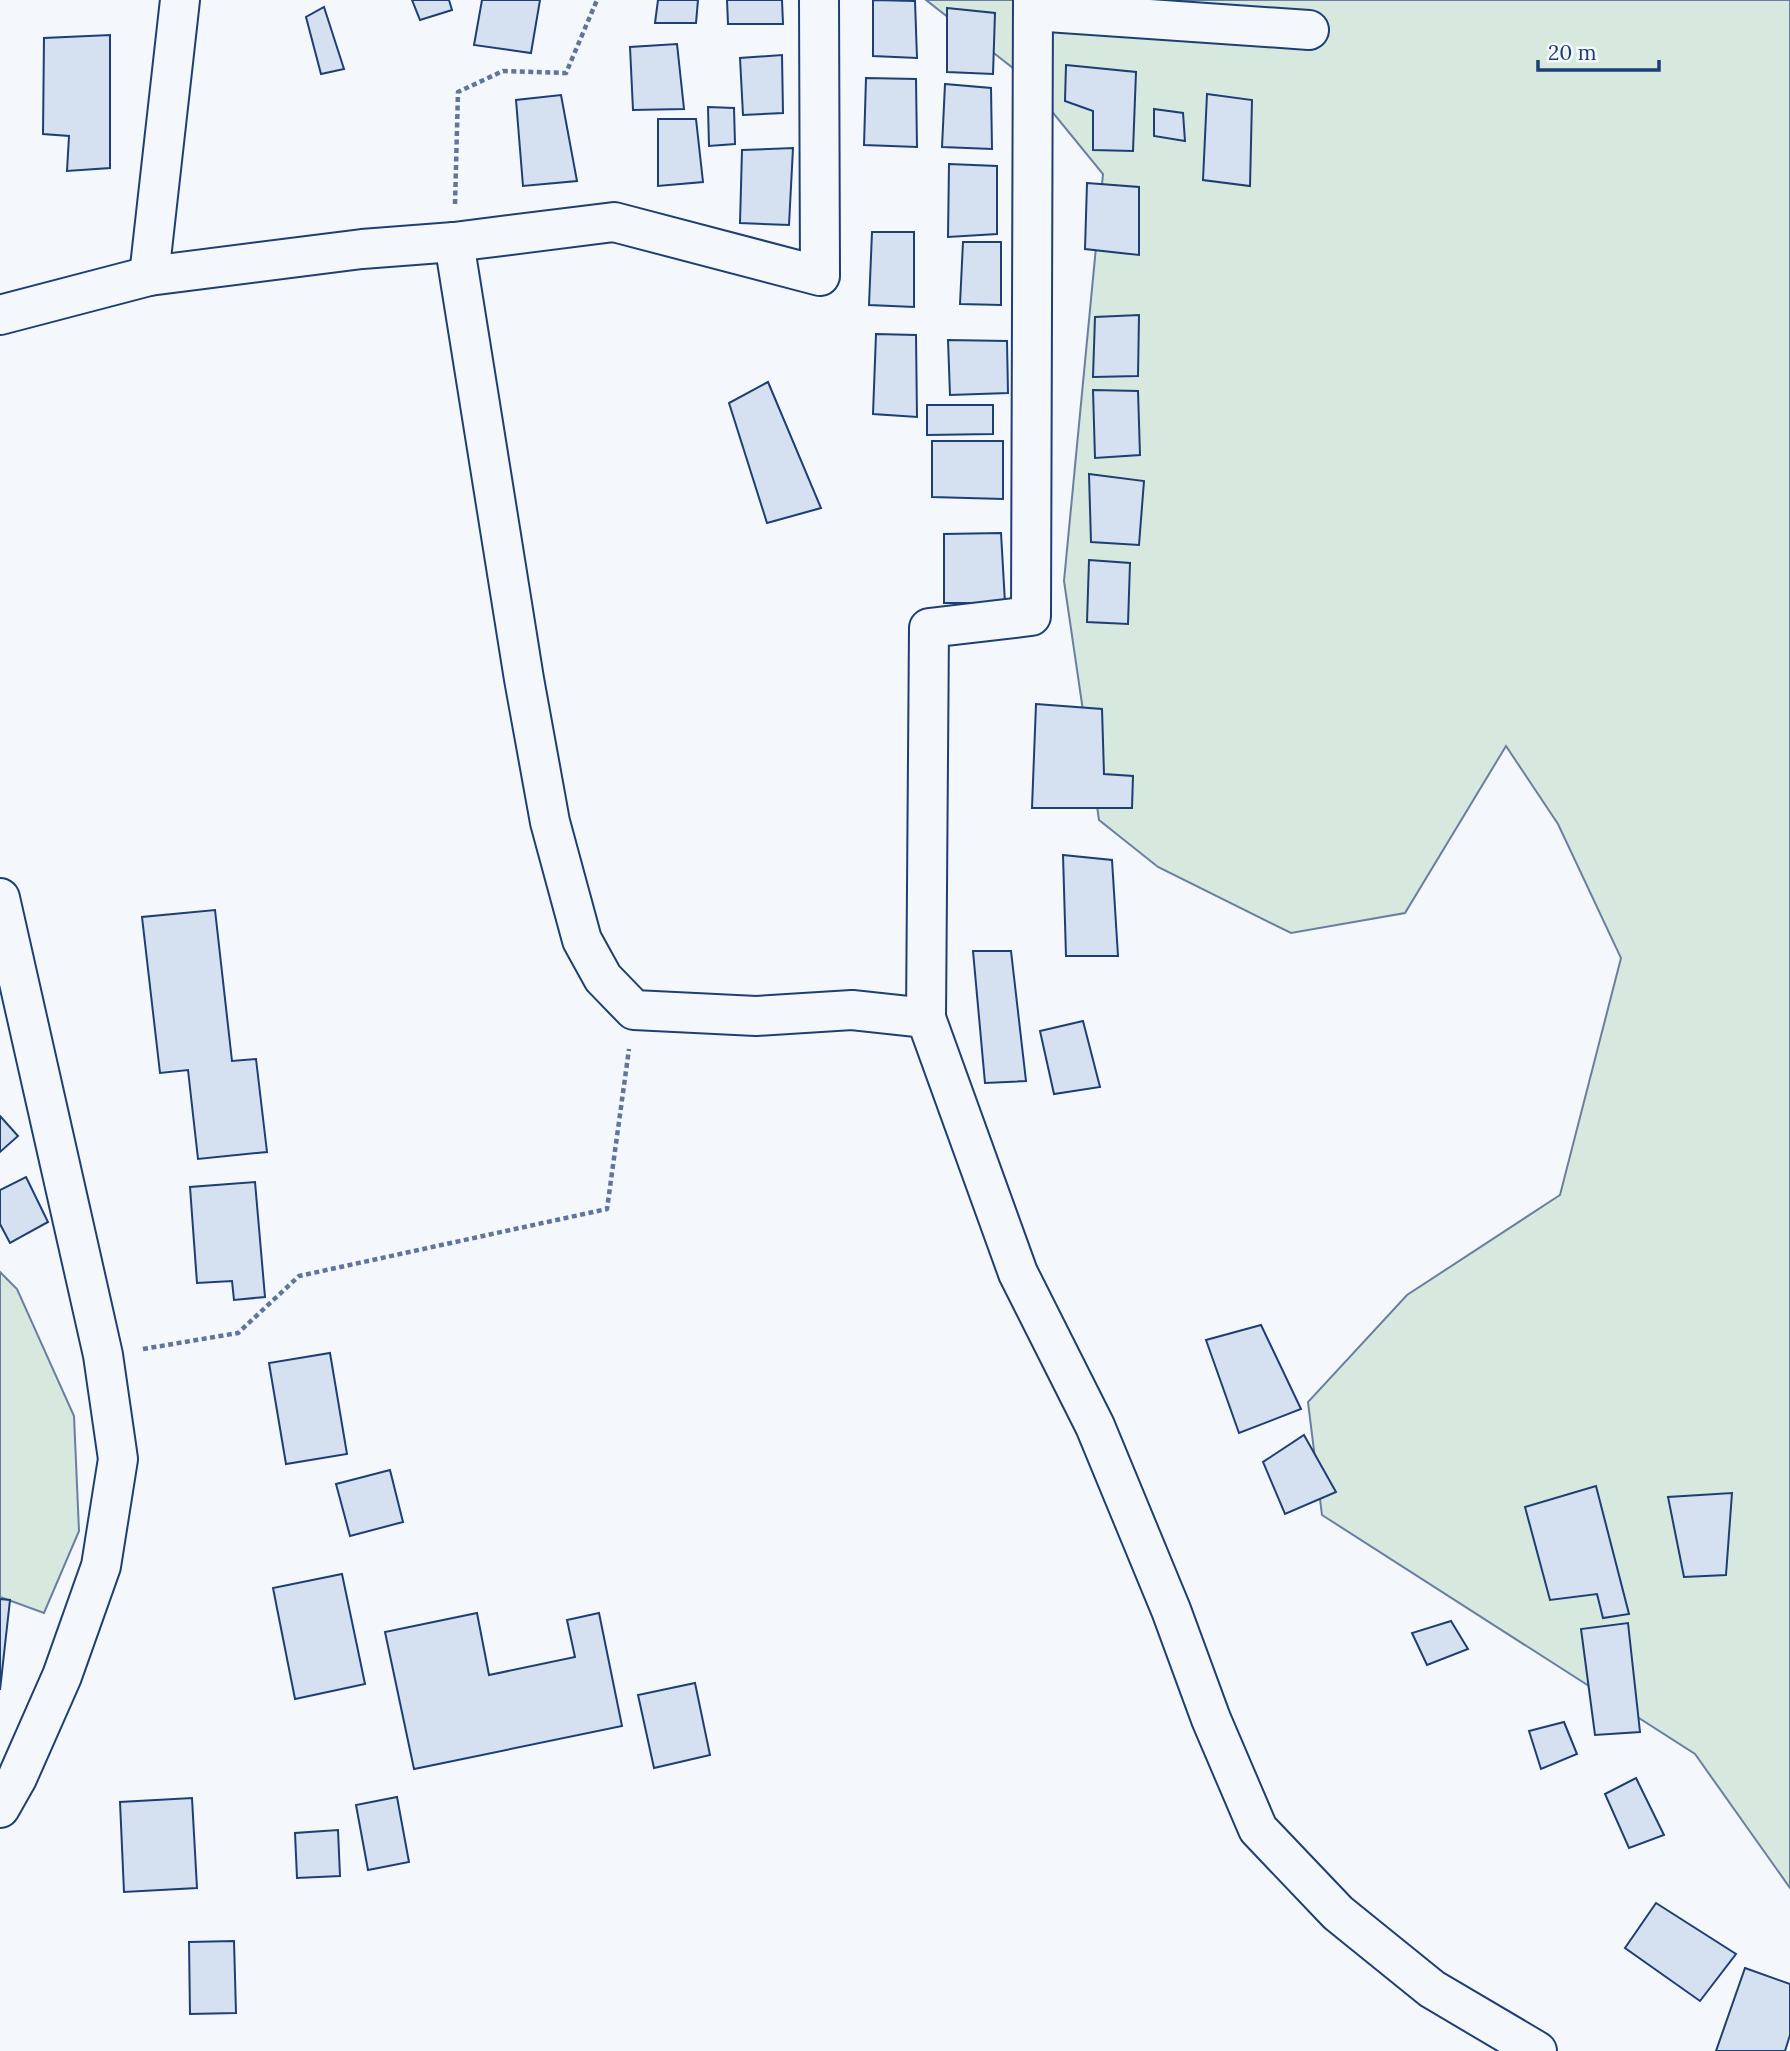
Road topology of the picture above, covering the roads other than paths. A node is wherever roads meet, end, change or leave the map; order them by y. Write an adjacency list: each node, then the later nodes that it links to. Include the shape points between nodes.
1 (180, 0): 6 (street)
2 (819, 0): 5 (street, via 820,276 614,222)
3 (1033, 6): 4 (street); 9 (street, via 1031,616 929,628)
4 (1309, 30)
5 (454, 242): 6 (street); 9 (street, via 550,822 582,940 603,978 634,1010 756,1016 852,1010)
6 (149, 276): 7 (street)
7 (0, 315)
8 (0, 898): 10 (street, via 103,1356 118,1460 102,1566 62,1676)
9 (926, 1018): 11 (street, via 1018,1273 1095,1426 1258,1829 1338,1913 1432,1989)
10 (0, 1808)
11 (1536, 2051)

